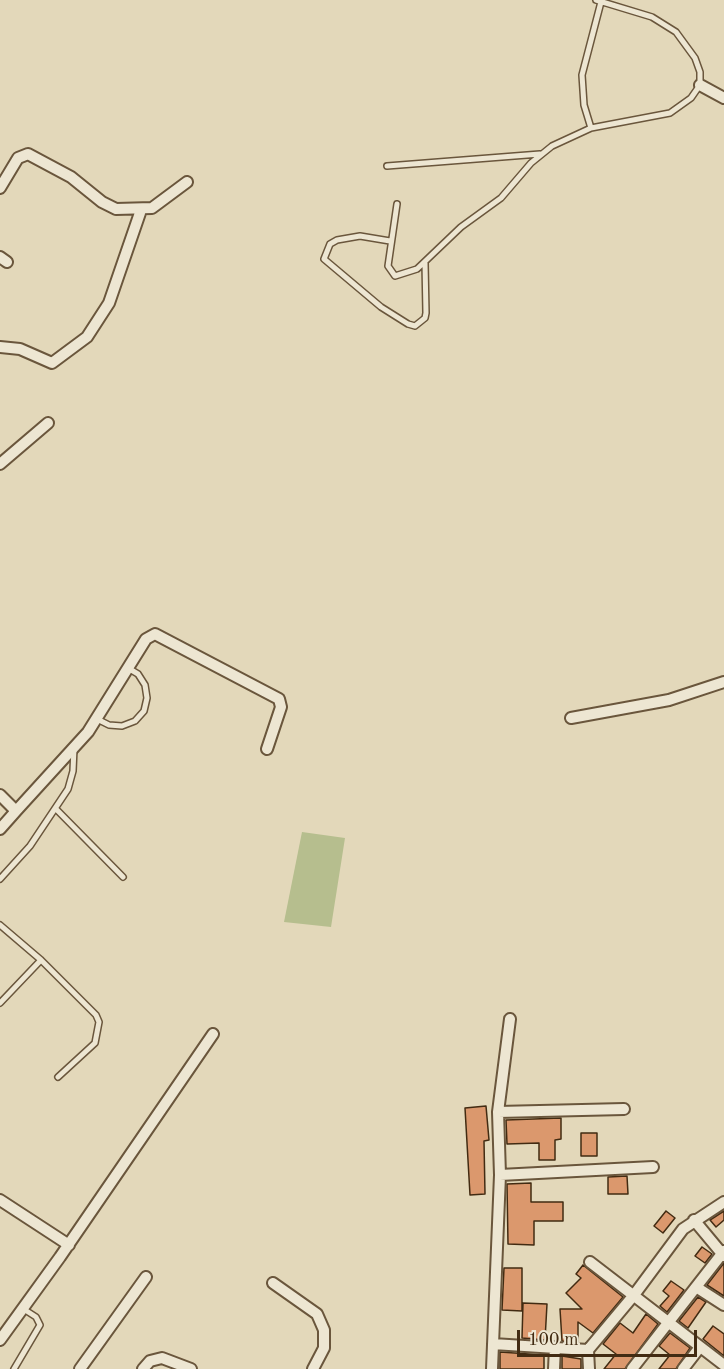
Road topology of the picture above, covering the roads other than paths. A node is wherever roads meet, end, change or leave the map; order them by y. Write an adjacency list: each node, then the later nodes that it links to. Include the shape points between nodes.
1 (598, 1): 2 (lane, via 666,24 695,58); 4 (lane, via 582,75 584,105)
2 (700, 85): 3 (street); 4 (lane, via 691,98 670,113)
3 (724, 98)
4 (591, 128): 5 (lane)
5 (542, 154): 7 (lane); 14 (lane, via 501,198 461,227)
6 (0, 161): 8 (street)
7 (387, 166)
8 (11, 168): 10 (street); 12 (street, via 18,158 32,155 71,177 108,206)
9 (187, 182): 12 (street, via 159,205)
10 (0, 188)
11 (397, 204): 13 (lane)
12 (141, 210): 15 (street, via 109,303 87,337 52,363 20,349)
13 (390, 242): 14 (lane, via 388,266 395,276); 14 (lane, via 360,236 337,240 330,244 324,259 381,307 415,326 426,313)
14 (425, 263)
15 (0, 347)
16 (48, 423): 17 (street)
17 (0, 464)
18 (126, 667): 21 (street); 21 (lane, via 138,674 145,685 144,711 135,721 122,726); 23 (street, via 146,639 155,634 279,699 281,707)
19 (724, 682): 20 (street, via 669,700)
20 (571, 718)
21 (97, 719): 22 (street)
22 (74, 747): 25 (lane, via 68,789); 26 (street)
23 (267, 749)
24 (0, 795): 26 (street)
25 (56, 809): 28 (lane); 29 (lane)
26 (16, 810): 27 (street)
27 (0, 829)
28 (123, 877)
29 (0, 879)
30 (0, 925): 31 (lane)
31 (41, 960): 32 (lane); 35 (lane, via 99,1022 95,1043)
32 (0, 1003)
33 (510, 1019): 37 (street)
34 (213, 1034): 43 (street)
35 (58, 1077)
36 (624, 1109): 37 (street)
37 (498, 1112): 39 (street)
38 (653, 1167): 39 (street)
39 (500, 1175): 54 (street)
40 (0, 1200): 43 (street)
41 (724, 1202): 42 (street)
42 (694, 1220): 44 (street); 49 (street)
43 (69, 1245): 51 (street)
44 (724, 1254): 48 (street)
45 (590, 1262): 49 (street)
46 (146, 1277): 60 (street)
47 (273, 1283): 63 (street, via 317,1314 324,1330 324,1348)
48 (696, 1287): 50 (street); 52 (street)
49 (634, 1295): 52 (street); 57 (street)
50 (724, 1305)
51 (22, 1308): 53 (street); 59 (lane, via 36,1317 40,1325)
52 (668, 1322): 56 (street); 67 (street)
53 (1, 1338)
54 (493, 1344): 55 (street); 64 (street)
55 (555, 1347): 57 (street); 65 (street)
56 (700, 1347): 58 (street); 68 (street)
57 (588, 1350): 66 (street)
58 (724, 1365)
59 (14, 1369)
60 (80, 1369)
61 (143, 1369): 62 (street, via 150,1361 162,1358)
62 (191, 1369)
63 (313, 1369)
64 (492, 1369)
65 (554, 1369)
66 (589, 1369)
67 (632, 1369)
68 (683, 1369)

